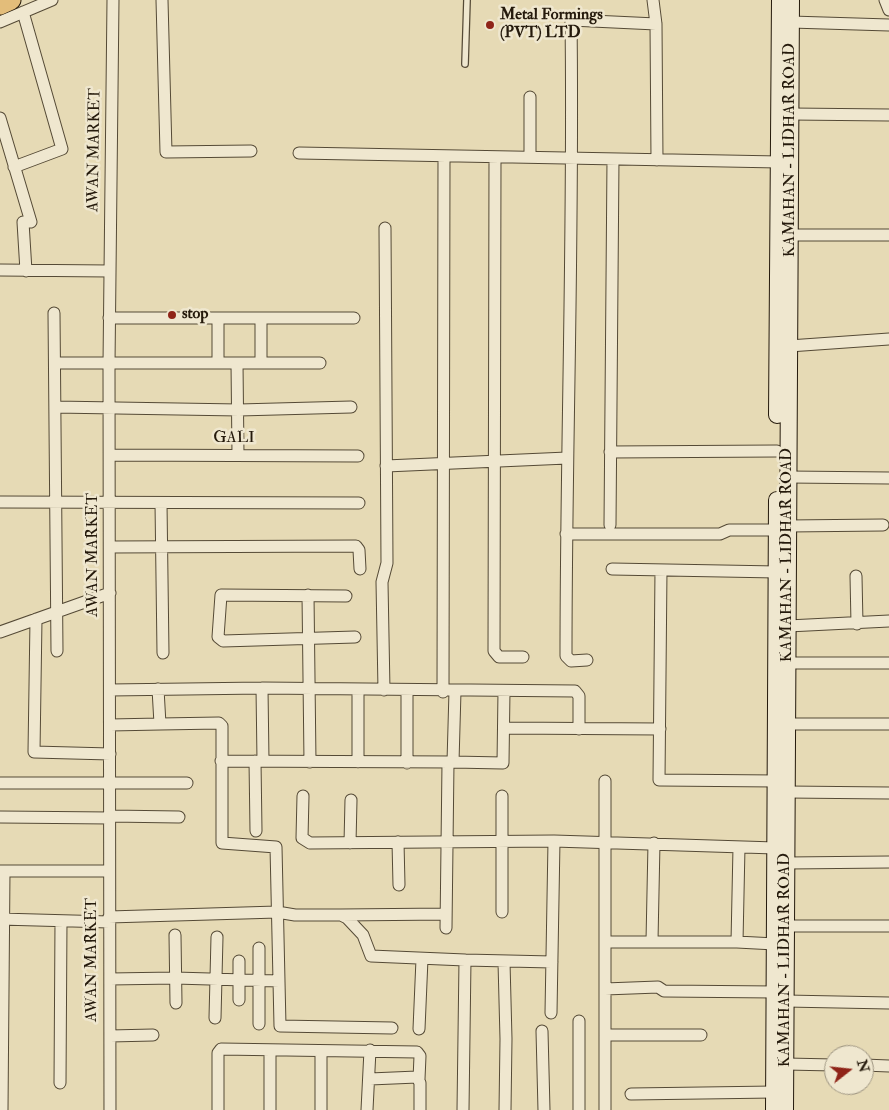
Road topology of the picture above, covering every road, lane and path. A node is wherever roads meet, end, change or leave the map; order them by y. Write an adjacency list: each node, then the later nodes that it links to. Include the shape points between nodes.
1 (52, 0): 10 (street)
2 (113, 0): 36 (street, AWAN MARKET)
3 (162, 0): 21 (street, via 166,152)
4 (467, 0): 16 (lane)
5 (654, 0): 14 (street)
6 (780, 0): 29 (main road, KAMAHAN - LIDHAR ROAD)
7 (791, 0): 13 (main road, KAMAHAN - LIDHAR ROAD)
8 (885, 0): 11 (street)
9 (0, 5): 10 (main road)
10 (17, 6): 12 (street); 30 (street, via 62,150)
11 (889, 10)
12 (0, 22)
13 (791, 22): 15 (street); 18 (main road, KAMAHAN - LIDHAR ROAD)
14 (656, 24): 26 (street, via 571,20); 28 (street)
15 (889, 25)
16 (466, 64)
17 (530, 97): 25 (street)
18 (791, 114): 19 (street); 32 (main road, KAMAHAN - LIDHAR ROAD)
19 (889, 115)
20 (0, 118): 30 (street)
21 (251, 150)
22 (299, 153): 23 (street)
23 (444, 156): 24 (street); 61 (street)
24 (495, 157): 25 (street); 60 (street)
25 (530, 158): 26 (street)
26 (573, 158): 27 (street); 59 (street)
27 (613, 159): 28 (street); 55 (street)
28 (657, 160): 29 (street)
29 (779, 162): 54 (main road, KAMAHAN - LIDHAR ROAD)
30 (14, 167): 35 (street, via 30,222 23,222)
31 (384, 228): 62 (street)
32 (790, 235): 33 (street); 43 (main road, KAMAHAN - LIDHAR ROAD)
33 (889, 235)
34 (0, 270): 35 (street)
35 (26, 271): 36 (street)
36 (109, 271): 38 (street, AWAN MARKET)
37 (54, 313): 45 (street)
38 (109, 318): 39 (street); 49 (street, AWAN MARKET)
39 (218, 318): 40 (street); 46 (street)
40 (261, 318): 41 (street); 48 (street)
41 (354, 318)
42 (889, 339): 43 (street)
43 (789, 346): 63 (main road, KAMAHAN - LIDHAR ROAD)
44 (320, 362): 48 (street)
45 (54, 363): 49 (street); 50 (street)
46 (218, 363): 47 (street); 49 (street)
47 (237, 363): 48 (street); 53 (street)
48 (261, 363)
49 (108, 364): 51 (street, AWAN MARKET)
50 (55, 407): 51 (street); 66 (street)
51 (109, 408): 53 (street); 56 (street, AWAN MARKET)
52 (351, 408): 53 (street)
53 (239, 410): 57 (street)
54 (777, 451): 55 (street); 72 (main road, KAMAHAN - LIDHAR ROAD)
55 (610, 452): 70 (street)
56 (110, 455): 57 (street, GALI); 67 (street, AWAN MARKET)
57 (238, 455): 58 (street, GALI)
58 (358, 456)
59 (566, 458): 60 (street); 73 (street)
60 (494, 460): 61 (street); 94 (street, via 494,651 499,657)
61 (443, 464): 62 (street); 107 (street)
62 (386, 466): 103 (street, via 387,563 382,582)
63 (788, 477): 64 (street); 72 (main road, KAMAHAN - LIDHAR ROAD)
64 (889, 478)
65 (0, 502): 66 (street)
66 (56, 502): 67 (street); 84 (street)
67 (110, 502): 68 (street); 74 (street, AWAN MARKET)
68 (161, 503): 69 (street); 75 (street)
69 (359, 503)
70 (610, 525)
71 (883, 525): 72 (street)
72 (783, 528): 73 (street, via 729,530 720,534); 79 (main road, KAMAHAN - LIDHAR ROAD); 88 (main road, KAMAHAN - LIDHAR ROAD)
73 (566, 534): 95 (street, via 566,656 571,661)
74 (110, 547): 75 (street); 81 (street, AWAN MARKET)
75 (160, 547): 76 (street, via 356,546 360,550); 93 (street)
76 (360, 569)
77 (612, 569): 78 (street)
78 (661, 570): 79 (street); 114 (street)
79 (777, 572): 126 (main road, KAMAHAN - LIDHAR ROAD)
80 (856, 576): 87 (street)
81 (110, 593): 84 (street); 101 (street, AWAN MARKET)
82 (308, 595): 83 (street); 91 (street); 91 (street, via 221,595 218,637 222,640)
83 (346, 596)
84 (56, 612): 85 (street); 92 (street)
85 (36, 619): 89 (street); 115 (street, via 34,752)
86 (889, 621): 87 (street)
87 (857, 624): 88 (street)
88 (788, 626): 96 (main road, KAMAHAN - LIDHAR ROAD)
89 (0, 632)
90 (355, 637): 91 (street)
91 (309, 638): 102 (street)
92 (57, 651)
93 (163, 653)
94 (523, 657)
95 (587, 660)
96 (788, 663): 97 (street); 109 (main road, KAMAHAN - LIDHAR ROAD)
97 (889, 663)
98 (262, 688): 99 (street); 102 (street); 117 (street)
99 (158, 689): 101 (street); 108 (street)
100 (358, 689): 102 (street); 103 (street); 119 (street)
101 (110, 690): 111 (street, AWAN MARKET)
102 (308, 690): 118 (street)
103 (384, 690): 104 (street)
104 (407, 691): 107 (street); 120 (street)
105 (455, 691): 106 (street); 107 (street); 121 (street)
106 (504, 691): 112 (street); 113 (street, via 578,693)
107 (443, 692)
108 (160, 724): 111 (street); 116 (street, via 219,723 222,726)
109 (787, 724): 110 (street); 126 (main road, KAMAHAN - LIDHAR ROAD)
110 (889, 724)
111 (110, 725): 115 (street, AWAN MARKET)
112 (504, 728): 113 (street); 121 (street, via 504,768)
113 (579, 729): 114 (street)
114 (660, 729): 126 (street, via 659,780)
115 (110, 754): 125 (street, AWAN MARKET)
116 (221, 761): 117 (street); 149 (street, via 222,843 276,847)
117 (259, 761): 118 (street); 134 (street)
118 (310, 762): 119 (street)
119 (358, 762): 120 (street)
120 (407, 762): 121 (street)
121 (451, 762): 140 (street)
122 (605, 781): 137 (street)
123 (0, 783): 125 (street)
124 (186, 783): 125 (street)
125 (109, 784): 132 (street, AWAN MARKET)
126 (781, 786): 127 (street); 143 (main road, KAMAHAN - LIDHAR ROAD); 145 (main road, KAMAHAN - LIDHAR ROAD)
127 (889, 793)
128 (303, 796): 139 (street, via 302,838 305,842)
129 (502, 796): 135 (street)
130 (350, 800): 139 (street)
131 (0, 817): 132 (street)
132 (110, 817): 133 (street); 147 (street, AWAN MARKET)
133 (179, 817)
134 (256, 831)
135 (502, 841): 136 (street); 140 (street); 150 (street)
136 (554, 841): 137 (street); 170 (street)
137 (605, 841): 141 (street); 162 (street)
138 (398, 842): 139 (street); 140 (street); 148 (street)
139 (350, 843)
140 (448, 843): 151 (street)
141 (654, 843): 142 (street); 161 (street)
142 (739, 847): 143 (street); 163 (street)
143 (775, 848): 164 (main road, KAMAHAN - LIDHAR ROAD)
144 (889, 862): 145 (street)
145 (787, 863): 156 (main road, KAMAHAN - LIDHAR ROAD)
146 (2, 871): 147 (street); 153 (street)
147 (109, 871): 154 (street, AWAN MARKET)
148 (399, 885)
149 (277, 912): 152 (street); 154 (street); 176 (street)
150 (502, 912)
151 (446, 914): 152 (street); 158 (street)
152 (340, 915): 166 (street, via 363,935 371,956)
153 (2, 919): 155 (street); 180 (street)
154 (109, 920): 155 (street); 172 (street, AWAN MARKET)
155 (61, 921): 203 (street)
156 (786, 926): 157 (street); 178 (main road, KAMAHAN - LIDHAR ROAD)
157 (889, 926)
158 (446, 928)
159 (175, 935): 171 (street)
160 (216, 936): 173 (street)
161 (652, 941): 162 (street); 163 (street)
162 (605, 942): 177 (street)
163 (737, 942): 164 (street)
164 (775, 944): 178 (main road, KAMAHAN - LIDHAR ROAD)
165 (259, 948): 175 (street)
166 (422, 959): 167 (street); 188 (street)
167 (465, 960): 169 (street); 213 (street)
168 (239, 961): 174 (street)
169 (504, 962): 170 (street); 214 (street)
170 (552, 962): 183 (street)
171 (175, 978): 172 (street); 173 (street); 182 (street)
172 (110, 979): 193 (street, AWAN MARKET)
173 (217, 979): 174 (street); 184 (street)
174 (238, 980): 175 (street); 179 (street)
175 (259, 980): 176 (street); 186 (street)
176 (279, 981): 187 (street, via 279,1024 282,1027)
177 (605, 989): 178 (street, via 658,987 664,991); 192 (street)
178 (780, 996): 181 (street); 197 (main road, KAMAHAN - LIDHAR ROAD); 204 (main road, KAMAHAN - LIDHAR ROAD)
179 (239, 1000)
180 (1, 1002): 206 (street)
181 (889, 1003)
182 (176, 1004)
183 (551, 1013)
184 (215, 1018)
185 (579, 1021): 216 (street)
186 (260, 1024)
187 (392, 1028)
188 (419, 1029)
189 (542, 1031): 215 (street)
190 (701, 1034): 192 (street)
191 (153, 1035): 193 (street)
192 (605, 1035): 217 (street)
193 (110, 1036): 207 (street, AWAN MARKET)
194 (270, 1050): 195 (street); 208 (street, via 219,1050); 209 (street)
195 (321, 1050): 196 (street); 210 (street)
196 (370, 1050): 201 (street); 202 (street, via 417,1052 420,1056)
197 (786, 1064): 198 (street); 219 (main road, KAMAHAN - LIDHAR ROAD)
198 (824, 1065)
199 (874, 1065): 200 (street)
200 (889, 1066)
201 (370, 1079): 202 (street); 211 (street)
202 (419, 1079): 212 (street)
203 (60, 1083)
204 (774, 1092): 205 (street); 218 (main road, KAMAHAN - LIDHAR ROAD)
205 (631, 1094)
206 (2, 1110)
207 (110, 1110)
208 (218, 1110)
209 (270, 1110)
210 (321, 1110)
211 (367, 1110)
212 (420, 1110)
213 (463, 1110)
214 (505, 1110)
215 (544, 1110)
216 (579, 1110)
217 (605, 1110)
218 (774, 1110)
219 (786, 1110)

